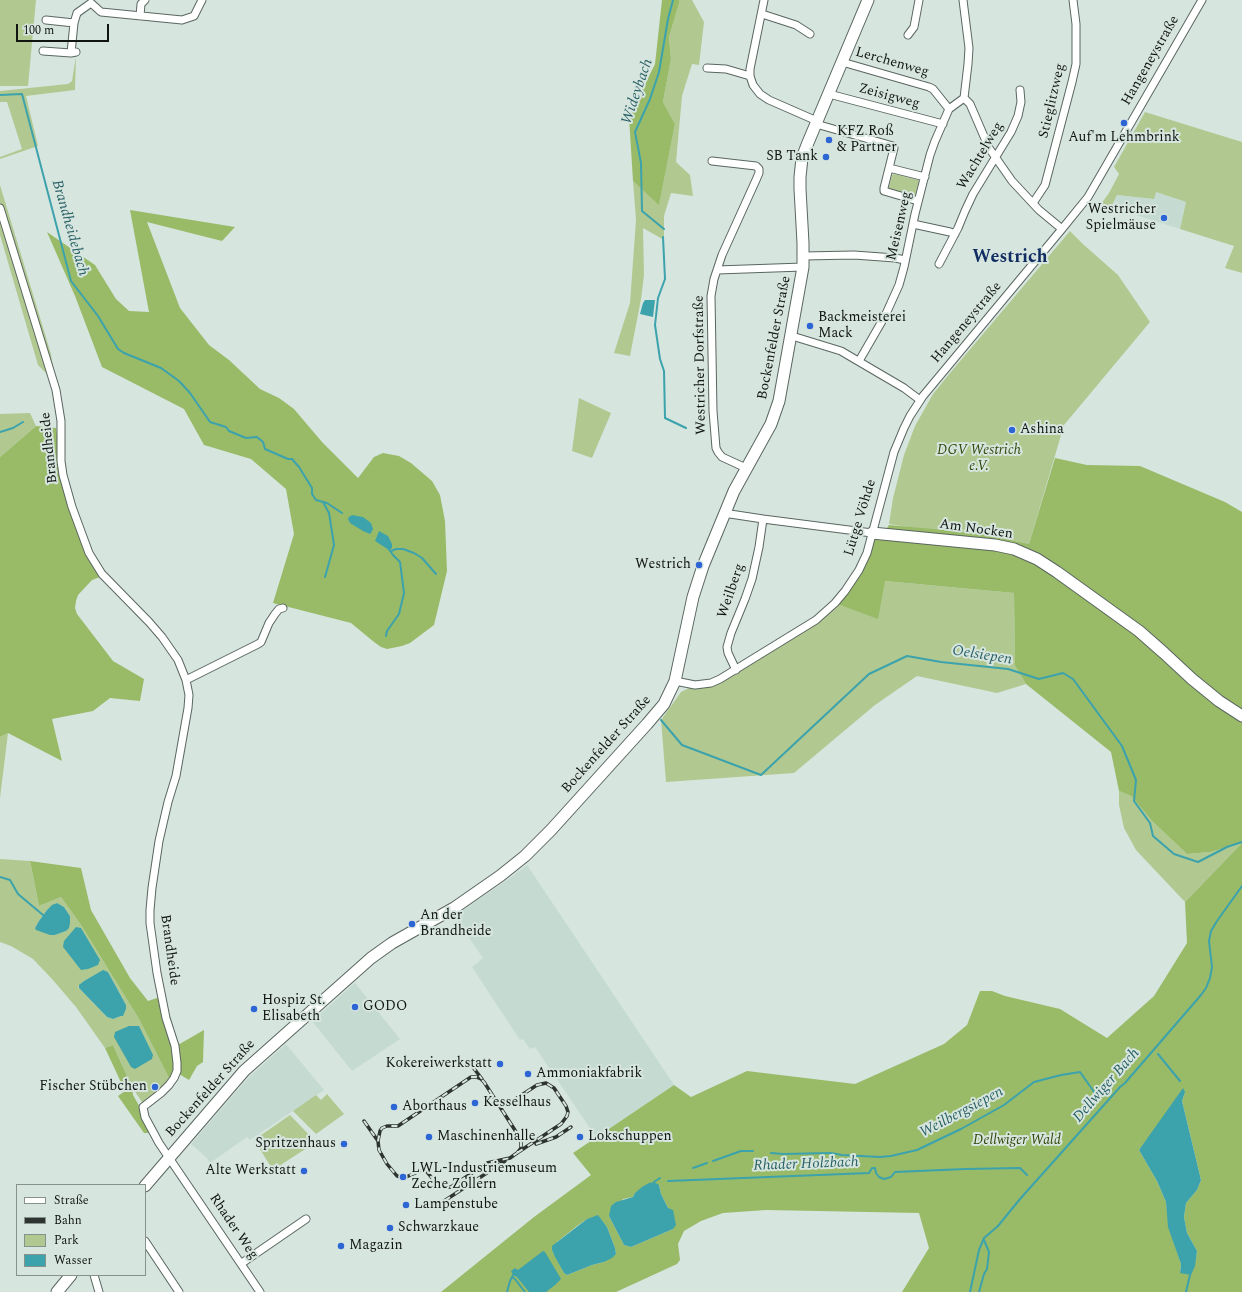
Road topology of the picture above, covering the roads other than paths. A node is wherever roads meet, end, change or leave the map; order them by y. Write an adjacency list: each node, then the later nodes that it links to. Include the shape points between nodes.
1 (145, 0): 11 (street, via 141,4)
2 (202, 0): 11 (street, via 194,16 182,20)
3 (868, 0): 17 (main road, Bockenfelder Straße)
4 (918, 0): 15 (street, via 914,27)
5 (963, 0): 22 (street, via 968,48)
6 (1073, 0): 31 (street, Stieglitzweg, via 1076,64 1045,185)
7 (1202, 0): 34 (street, Hangeneystraße, via 1088,197)
8 (92, 1): 11 (street, via 101,12); 13 (street, via 77,12)
9 (762, 1): 10 (street)
10 (762, 14): 14 (street, via 796,25); 19 (street)
11 (140, 16)
12 (46, 20): 13 (street)
13 (74, 23): 16 (street, via 73,53)
14 (810, 34)
15 (908, 35)
16 (43, 51)
17 (842, 62): 21 (main road, Bockenfelder Straße); 23 (street, Lerchenweg, via 929,87)
18 (707, 68): 19 (street, via 726,69)
19 (750, 76): 24 (street, via 756,90 764,98)
20 (1020, 90): 26 (street, Wachtelweg, via 1022,102 1015,124)
21 (829, 94): 24 (main road, Bockenfelder Straße); 25 (street, Zeisigweg)
22 (964, 98): 23 (street); 26 (street, via 970,104)
23 (949, 109): 25 (street, Meisenweg)
24 (817, 122): 28 (street, via 893,146); 37 (main road, Bockenfelder Straße, via 802,158 800,177)
25 (943, 124): 29 (street, Meisenweg, via 930,155)
26 (995, 158): 31 (street); 35 (street, Wachtelweg, via 973,194)
27 (712, 161): 39 (street, Westricher Dorfstraße, via 756,166 759,169)
28 (889, 168): 29 (street); 30 (street, via 884,191)
29 (925, 177): 30 (street, Meisenweg)
30 (918, 201): 33 (street, Meisenweg)
31 (1033, 203): 34 (street)
32 (0, 208): 49 (street, Brandheide, via 56,390 61,421 63,475 89,553 102,574 162,637 178,660)
33 (913, 224): 35 (street); 36 (street, Meisenweg)
34 (1062, 229): 42 (street, Hangeneystraße)
35 (955, 234): 38 (street, Wachtelweg)
36 (905, 260): 37 (street, via 854,255); 41 (street, Meisenweg, via 899,285 885,316)
37 (804, 262): 39 (street); 40 (main road, Bockenfelder Straße)
38 (939, 264)
39 (716, 270): 43 (street, Westricher Dorfstraße, via 711,296 716,448 722,457)
40 (792, 336): 41 (street, via 841,350); 43 (main road, Bockenfelder Straße, via 777,410)
41 (859, 361): 42 (street)
42 (920, 400): 46 (street, Lütge Vöhde, via 894,452)
43 (746, 468): 44 (main road, Bockenfelder Straße)
44 (725, 512): 45 (street, Am Nocken); 50 (main road, Bockenfelder Straße, via 696,587)
45 (763, 519): 46 (street, Am Nocken); 48 (street, Weilberg, via 752,579 727,648)
46 (872, 533): 48 (street, Lütge Vöhde, via 859,570 835,603 816,620); 51 (main road, Am Nocken, via 995,545 1037,559 1139,632 1192,679)
47 (283, 608): 49 (street, via 275,614 261,642)
48 (736, 670): 50 (street, Lütge Vöhde, via 711,683 695,685)
49 (186, 680): 52 (street, Brandheide, via 188,708 176,776 159,841 150,910 157,972 166,1018 175,1046 177,1071 169,1085 143,1107 153,1132)
50 (675, 681): 52 (main road, Bockenfelder Straße, via 658,712 525,856 454,908 392,943 371,958 244,1071)
51 (1242, 716)
52 (170, 1156): 53 (main road, Bockenfelder Straße); 56 (street, Rhader Weg)
53 (146, 1185)
54 (306, 1219): 56 (street)
55 (146, 1242): 62 (street)
56 (242, 1263): 59 (street, Rhader Weg)
57 (71, 1276): 60 (main road)
58 (94, 1276): 61 (street)
59 (257, 1291)
60 (57, 1292)
61 (99, 1292)
62 (179, 1292)

